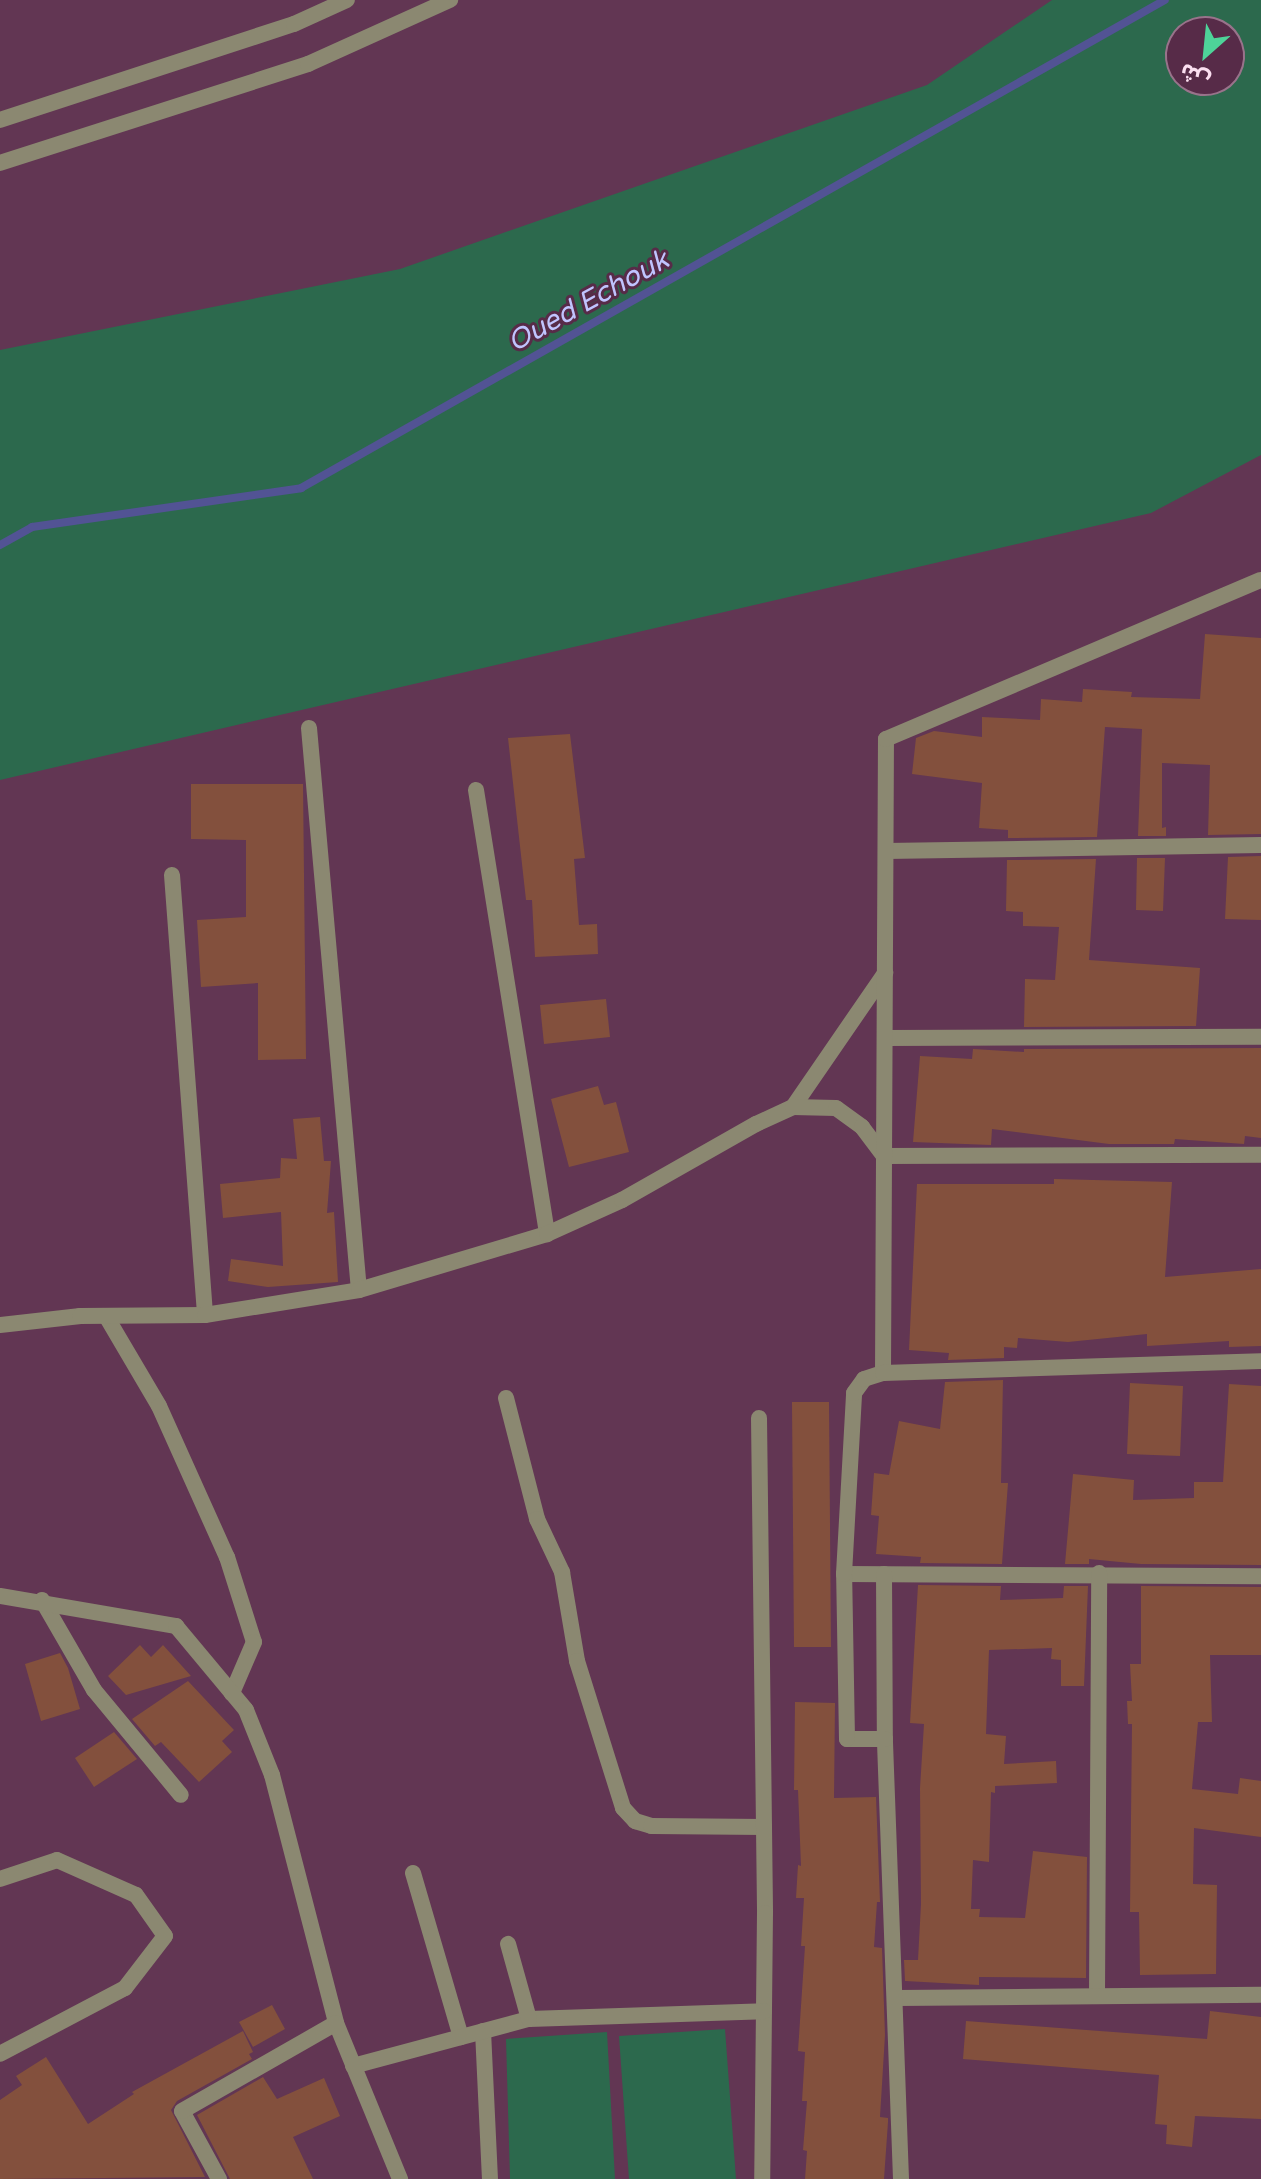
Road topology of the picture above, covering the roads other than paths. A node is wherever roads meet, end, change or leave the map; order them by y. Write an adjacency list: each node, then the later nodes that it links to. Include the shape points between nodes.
1 (347, 0): 3 (street, via 294,24)
2 (450, 0): 4 (street, via 308,64)
3 (0, 120)
4 (0, 163)
5 (1261, 580): 9 (street, via 886,739)
6 (309, 728): 18 (street)
7 (476, 790): 17 (street)
8 (1261, 845): 9 (street)
9 (886, 851): 11 (street)
10 (172, 875): 19 (street)
11 (885, 973): 13 (street); 14 (street)
12 (1261, 1037): 13 (street)
13 (885, 1038): 16 (street)
14 (793, 1107): 16 (street, via 836,1108 862,1127); 17 (street, via 622,1200)
15 (1261, 1155): 16 (street)
16 (884, 1156): 23 (street)
17 (547, 1234): 18 (street)
18 (359, 1290): 19 (street)
19 (205, 1315): 20 (street)
20 (106, 1316): 21 (street); 32 (street, via 159,1406 227,1557 254,1642)
21 (0, 1325)
22 (1261, 1361): 23 (street)
23 (883, 1373): 27 (street, via 864,1379 854,1393)
24 (506, 1398): 35 (street, via 537,1519 562,1572 577,1661 623,1808 635,1821 651,1826)
25 (759, 1418): 35 (street)
26 (1099, 1573): 28 (street); 29 (street); 40 (street)
27 (844, 1574): 28 (street); 33 (street, via 847,1739)
28 (884, 1574): 33 (street)
29 (1261, 1576)
30 (0, 1596): 31 (street)
31 (42, 1600): 32 (street, via 176,1626); 34 (street, via 94,1690)
32 (232, 1693): 44 (street, via 246,1710 272,1775)
33 (885, 1739): 41 (street)
34 (181, 1795)
35 (764, 1827): 42 (street)
36 (413, 1873): 46 (street)
37 (0, 1879): 47 (street, via 57,1860 136,1895 165,1936 125,1988)
38 (508, 1944): 43 (street)
39 (1261, 1995): 40 (street)
40 (1097, 1996): 41 (street)
41 (897, 1998): 53 (street)
42 (764, 2011): 43 (street); 52 (street)
43 (529, 2019): 45 (street)
44 (336, 2023): 48 (street); 49 (street, via 182,2111)
45 (483, 2031): 46 (street); 51 (street)
46 (461, 2037): 48 (street)
47 (0, 2054)
48 (353, 2066): 50 (street)
49 (219, 2179)
50 (400, 2179)
51 (490, 2179)
52 (762, 2179)
53 (901, 2179)

